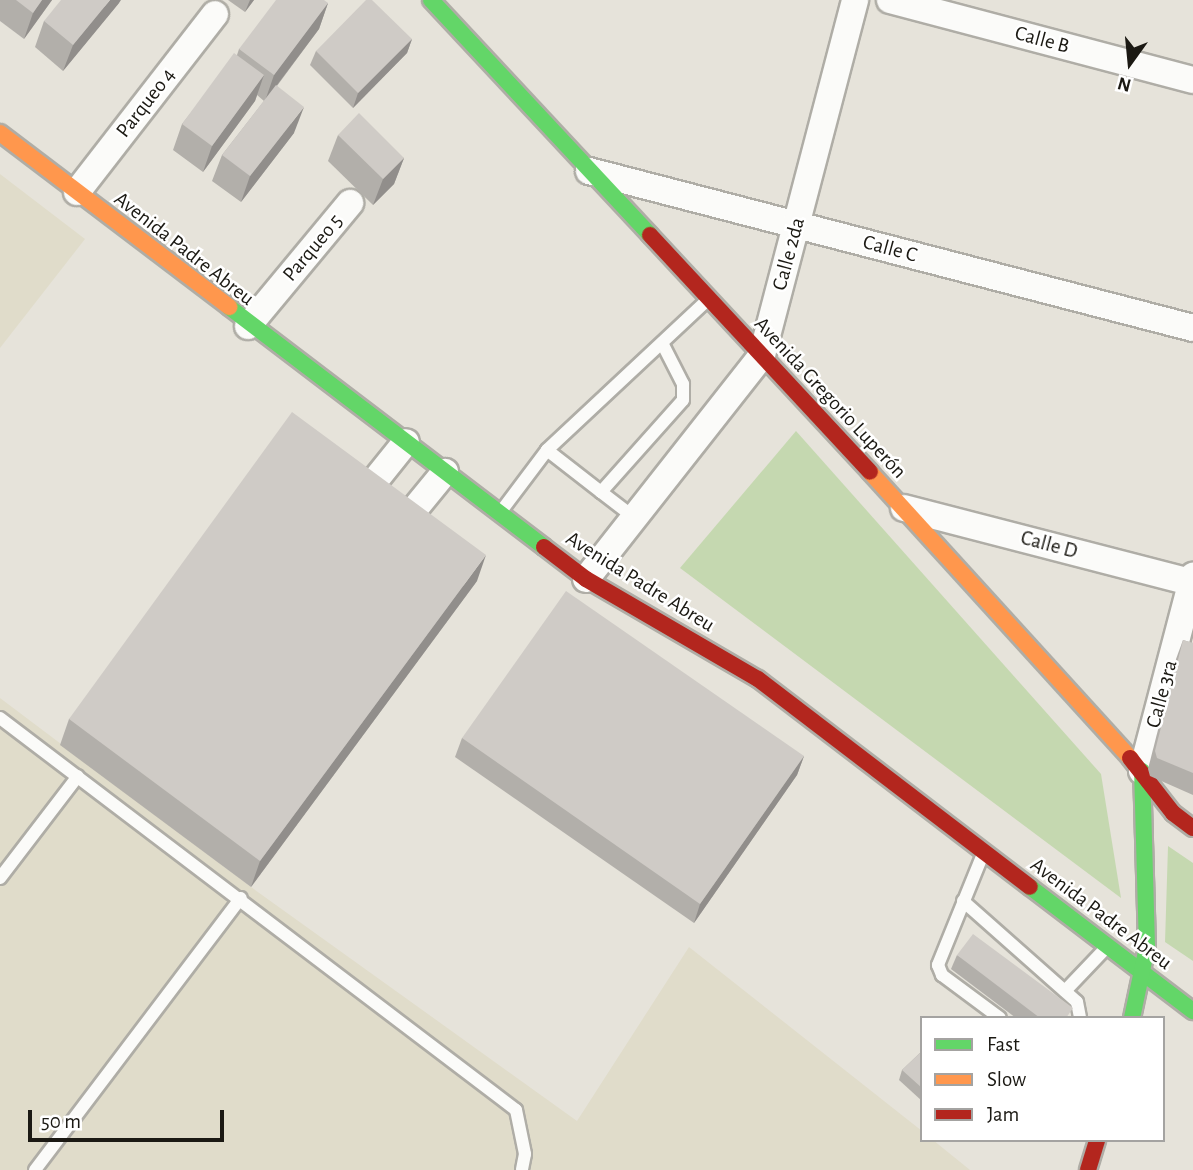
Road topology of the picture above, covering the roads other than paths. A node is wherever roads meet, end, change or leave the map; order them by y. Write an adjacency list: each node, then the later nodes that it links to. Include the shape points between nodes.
1 (431, 0): 7 (main road, Avenida Gregorio Luperón)
2 (855, 0): 10 (street, Calle 2da)
3 (890, 0): 5 (street, Calle B)
4 (215, 14): 8 (street, Parqueo 4)
5 (1193, 80)
6 (0, 133): 8 (main road, Avenida Padre Abreu)
7 (588, 170): 10 (street, Calle C); 11 (main road, Avenida Gregorio Luperón)
8 (77, 192): 12 (main road, Avenida Padre Abreu)
9 (351, 203): 12 (street, Parqueo 5)
10 (797, 225): 13 (street, Calle C); 15 (street, Calle 2da)
11 (709, 298): 14 (lane); 15 (main road, Avenida Gregorio Luperón)
12 (248, 326): 16 (main road, Avenida Padre Abreu)
13 (1193, 328)
14 (663, 345): 17 (lane); 19 (lane, via 683,384 683,400)
15 (762, 355): 20 (main road, Avenida Gregorio Luperón); 22 (street, Calle 2da)
16 (406, 442): 18 (main road, Avenida Padre Abreu); 23 (street)
17 (547, 450): 19 (lane); 21 (lane)
18 (445, 472): 21 (main road, Avenida Padre Abreu); 24 (street)
19 (601, 492): 22 (lane)
20 (904, 508): 26 (street, Calle D); 28 (main road, Avenida Gregorio Luperón)
21 (500, 513): 25 (main road, Avenida Padre Abreu)
22 (636, 519): 25 (street, Calle 2da)
23 (342, 523)
24 (379, 555)
25 (586, 579): 31 (main road, Avenida Padre Abreu, via 758,679)
26 (1192, 581): 28 (street, Calle 3ra)
27 (0, 718): 29 (lane)
28 (1142, 771): 30 (main road, Avenida Gregorio Luperón); 36 (main road, via 1147,947)
29 (78, 776): 32 (lane); 33 (lane)
30 (1186, 820)
31 (984, 852): 34 (lane); 35 (main road, Avenida Padre Abreu)
32 (0, 878)
33 (241, 898): 43 (lane); 44 (lane, via 516,1110 525,1154)
34 (963, 901): 37 (lane); 39 (lane, via 938,965 942,975)
35 (1108, 947): 36 (main road, Avenida Padre Abreu); 37 (lane)
36 (1143, 973): 38 (main road, Avenida Padre Abreu); 41 (main road)
37 (1065, 991): 40 (lane, via 1077,1002)
38 (1193, 1011)
39 (997, 1016)
40 (1080, 1016)
41 (1132, 1016)
42 (1096, 1142): 45 (main road)
43 (35, 1170)
44 (522, 1170)
45 (1088, 1170)

